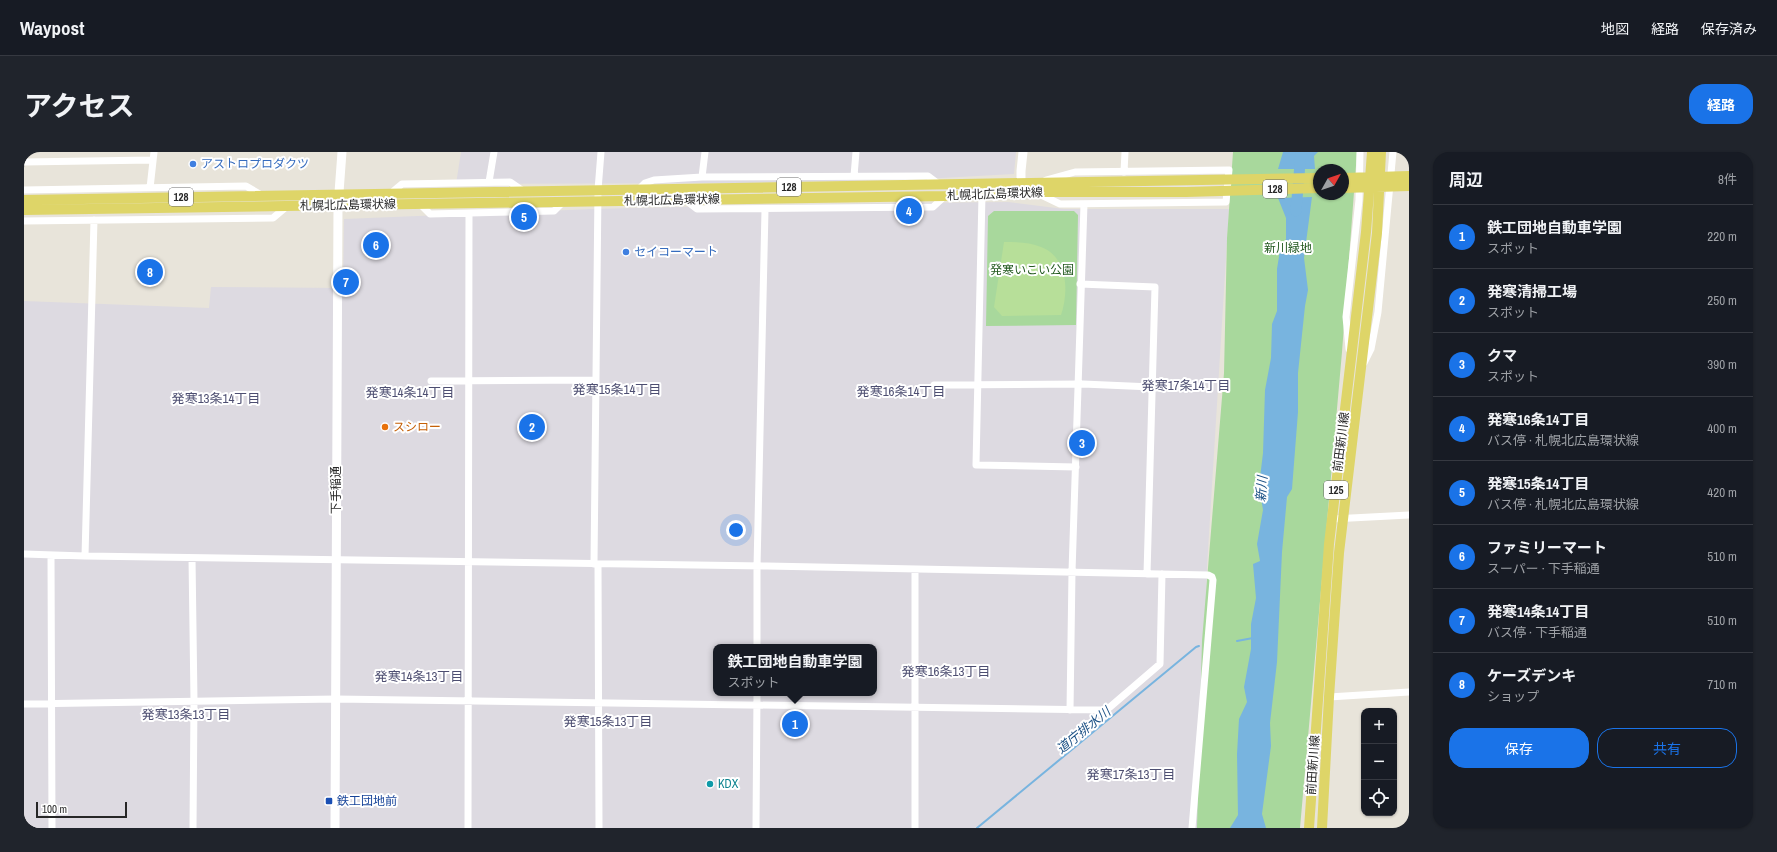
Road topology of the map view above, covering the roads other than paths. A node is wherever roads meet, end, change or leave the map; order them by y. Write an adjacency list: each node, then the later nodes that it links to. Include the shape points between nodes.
1 (154, 152): 13 (street)
2 (342, 152): 34 (main road, 下手稲通)
3 (494, 152): 22 (street)
4 (601, 152): 38 (street)
5 (705, 152): 18 (street)
6 (856, 152): 16 (street)
7 (1023, 152): 28 (main road)
8 (1125, 152): 15 (street)
9 (1360, 152): 23 (street)
10 (1372, 152): 53 (main road, 前田新川線 / 125, via 1366,232)
11 (1381, 152): 54 (main road, 前田新川線 / 125, via 1377,233)
12 (1393, 152): 21 (street)
13 (153, 160): 14 (street); 27 (street)
14 (24, 162)
15 (1124, 172): 29 (street, via 1075,172); 44 (street, via 1229,170 1226,202)
16 (854, 176): 18 (street); 24 (street, via 928,176)
17 (1409, 176): 21 (main road)
18 (702, 177): 32 (street, via 654,180 645,183)
19 (1313, 178): 26 (main road, 札幌北広島環状線 / 128)
20 (1349, 181): 23 (main road)
21 (1391, 181): 23 (main road); 25 (main road); 54 (street, via 1378,312 1371,349)
22 (489, 182): 33 (street, via 510,182); 35 (street, via 402,184)
23 (1359, 182): 53 (street, via 1346,317)
24 (940, 185): 28 (main road, 札幌北広島環状線 / 128); 32 (main road, 札幌北広島環状線 / 128)
25 (1409, 186)
26 (1186, 187): 29 (main road, 札幌北広島環状線 / 128); 30 (main road, 札幌北広島環状線 / 128)
27 (150, 188): 31 (street); 37 (street, via 246,186)
28 (1021, 188): 29 (main road, 札幌北広島環状線 / 128); 36 (main road, 札幌北広島環状線 / 128)
29 (1035, 188): 44 (street, via 1060,204)
30 (1313, 188)
31 (24, 190)
32 (638, 190): 38 (main road, 札幌北広島環状線 / 128)
33 (524, 192): 35 (main road, 札幌北広島環状線 / 128); 38 (main road, 札幌北広島環状線 / 128)
34 (338, 194): 35 (main road, 札幌北広島環状線 / 128); 37 (main road, 札幌北広島環状線 / 128); 46 (main road, 下手稲通)
35 (390, 194)
36 (982, 195): 39 (main road, 札幌北広島環状線 / 128); 60 (street)
37 (264, 196): 41 (main road, 札幌北広島環状線 / 128)
38 (599, 196): 40 (main road, 札幌北広島環状線 / 128); 42 (main road, 札幌北広島環状線 / 128); 56 (street)
39 (945, 196): 40 (main road, 札幌北広島環状線 / 128); 48 (street, via 932,207)
40 (684, 199): 48 (street, via 697,209)
41 (24, 200)
42 (563, 202): 43 (main road, 札幌北広島環状線 / 128); 49 (street, via 554,211)
43 (420, 204): 46 (main road, 札幌北広島環状線 / 128); 49 (street, via 430,214)
44 (1084, 204): 52 (street)
45 (286, 206): 46 (main road, 札幌北広島環状線 / 128); 47 (main road, 札幌北広島環状線 / 128); 50 (street, via 273,218)
46 (338, 206): 69 (main road, 下手稲通)
47 (24, 210)
48 (765, 210): 72 (street)
49 (469, 214): 55 (street)
50 (94, 220): 51 (street); 67 (street)
51 (24, 221)
52 (1080, 284): 58 (street); 61 (street, via 1155,287)
53 (1350, 364): 64 (main road, 前田新川線 / 125)
54 (1361, 369): 64 (main road, 前田新川線 / 125)
55 (468, 380): 56 (street); 57 (street); 70 (street)
56 (596, 380): 71 (street)
57 (431, 381)
58 (1078, 384): 60 (street); 61 (street); 62 (street)
59 (934, 385): 60 (street)
60 (978, 385): 62 (street, via 976,465)
61 (1152, 388): 75 (street)
62 (1076, 467): 74 (street)
63 (1409, 515): 64 (street)
64 (1337, 519): 80 (main road, 前田新川線 / 125); 98 (main road, 前田新川線 / 125, via 1317,695)
65 (24, 554): 66 (street)
66 (51, 555): 67 (street); 86 (street)
67 (85, 556): 68 (street)
68 (192, 558): 69 (street); 82 (street)
69 (335, 560): 70 (street); 81 (main road, 下手稲通)
70 (469, 562): 71 (street); 83 (street)
71 (596, 564): 72 (street); 84 (street)
72 (756, 567): 73 (street); 77 (street)
73 (915, 570): 74 (street); 88 (street)
74 (1072, 572): 75 (street); 89 (street)
75 (1147, 574): 76 (street)
76 (1162, 574): 89 (street, via 1160,664 1110,707 1104,710); 97 (street, via 1208,575 1213,580)
77 (757, 644)
78 (1409, 692): 80 (street)
79 (757, 696): 87 (street)
80 (1329, 697): 99 (main road, 前田新川線 / 125)
81 (336, 699): 82 (street); 83 (street); 92 (main road, 下手稲通)
82 (194, 701): 86 (street); 91 (street)
83 (469, 701): 84 (street); 93 (street)
84 (598, 703): 87 (street); 94 (street)
85 (24, 704): 86 (street)
86 (52, 704): 90 (street)
87 (757, 705): 88 (street); 95 (street)
88 (916, 707): 89 (street); 96 (street)
89 (1070, 710)
90 (52, 828)
91 (193, 828)
92 (335, 828)
93 (468, 828)
94 (599, 828)
95 (756, 828)
96 (915, 828)
97 (1192, 828)
98 (1309, 828)
99 (1322, 828)

